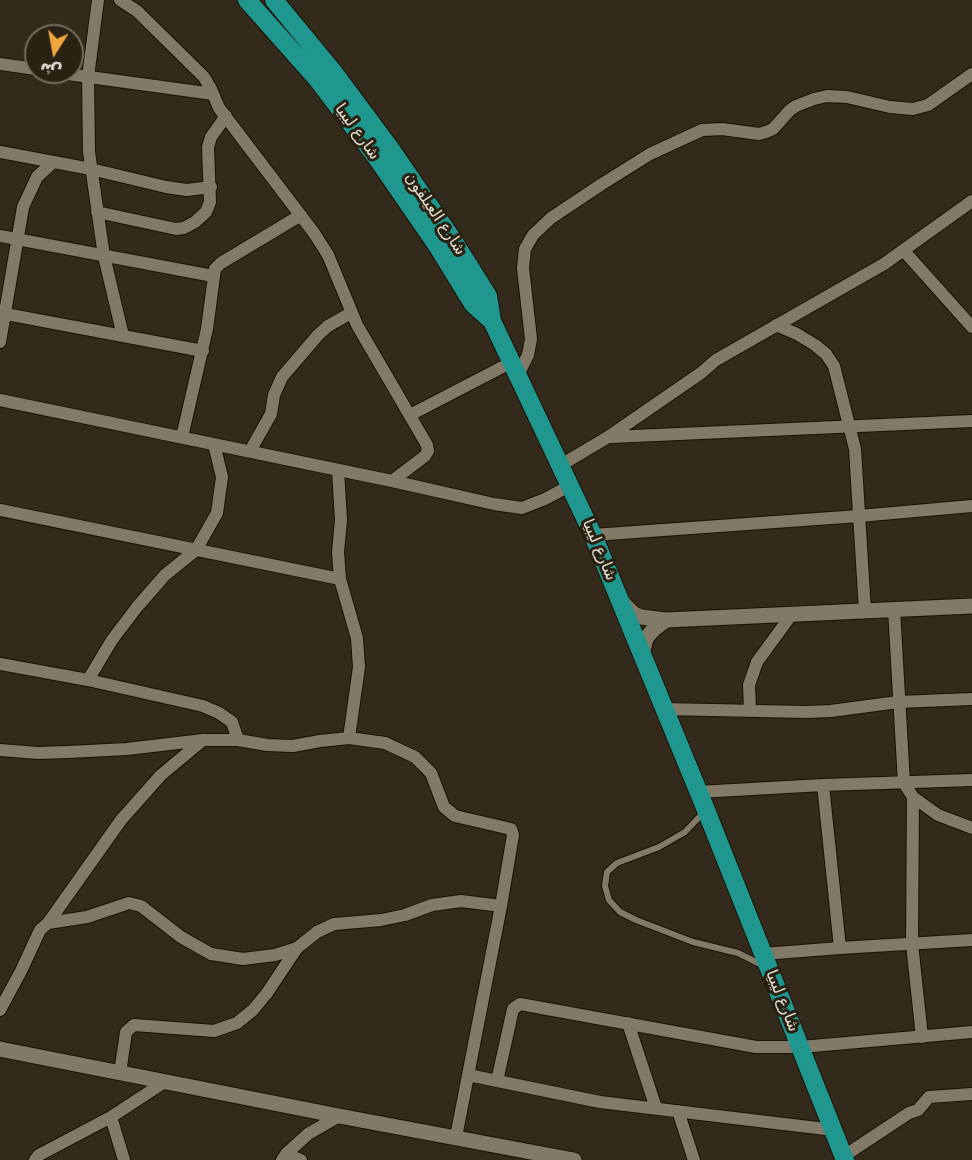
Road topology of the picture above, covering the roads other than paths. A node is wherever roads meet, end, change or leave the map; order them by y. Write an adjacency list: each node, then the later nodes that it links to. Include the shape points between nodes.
1 (98, 0): 9 (street)
2 (120, 0): 10 (street, via 137,11 195,69)
3 (248, 0): 26 (highway, شارع ليبيا, via 318,80 376,157 473,304)
4 (274, 0): 26 (highway, شارع العيلفون, via 335,74 451,237 488,296)
5 (0, 64): 6 (street)
6 (24, 67)
7 (972, 74): 32 (street, via 927,105 914,108 827,96 790,110 777,125 759,134 702,130 650,154 602,184 551,218 525,249 523,268 531,339 528,355)
8 (84, 76): 9 (street)
9 (88, 77): 10 (street); 14 (street)
10 (213, 94): 11 (street)
11 (226, 116): 15 (street, via 208,147); 18 (street)
12 (0, 152): 13 (street)
13 (53, 162): 14 (street); 20 (street, via 30,190)
14 (91, 170): 15 (street, via 187,190); 17 (street)
15 (210, 187): 17 (street, via 206,212 176,230)
16 (972, 201): 21 (street)
17 (97, 212): 22 (street)
18 (301, 215): 23 (street, via 221,263); 24 (street, via 328,255)
19 (0, 236): 20 (street)
20 (18, 239): 22 (street); 25 (street)
21 (903, 251): 27 (street); 28 (street)
22 (104, 256): 23 (street); 29 (street)
23 (213, 276): 31 (street)
24 (351, 313): 34 (street); 40 (street, via 318,335 282,377 271,414)
25 (3, 314): 29 (street); 30 (street)
26 (492, 321): 32 (highway, شارع ليبيا)
27 (776, 325): 36 (street, via 826,354 834,366); 38 (street, via 716,360)
28 (972, 327)
29 (123, 336): 31 (street)
30 (0, 342)
31 (203, 351): 37 (street)
32 (515, 369): 34 (street); 41 (highway, شارع ليبيا)
33 (0, 400): 37 (street)
34 (410, 415): 43 (street, via 428,451)
35 (972, 421): 36 (street)
36 (850, 426): 38 (street); 47 (street)
37 (182, 437): 39 (street)
38 (608, 437): 41 (street)
39 (214, 444): 40 (street); 49 (street, via 222,477 217,513)
40 (250, 451): 42 (street)
41 (561, 465): 44 (highway, شارع ليبيا)
42 (338, 470): 43 (street); 50 (street)
43 (392, 481): 44 (street, via 522,508)
44 (571, 485): 48 (highway, شارع ليبيا)
45 (972, 506): 47 (street)
46 (0, 510): 49 (street)
47 (859, 516): 48 (street); 54 (street)
48 (593, 534): 51 (highway, شارع ليبيا)
49 (196, 550): 50 (street); 59 (street, via 165,575 137,607)
50 (340, 579): 64 (street, via 357,638 359,667)
51 (620, 600): 56 (street, via 634,614); 57 (highway, شارع ليبيا)
52 (972, 606): 53 (street)
53 (894, 609): 54 (street); 61 (street)
54 (866, 611): 55 (street)
55 (792, 614): 56 (street); 63 (street, via 757,662 749,685)
56 (666, 620): 57 (street, via 646,638)
57 (642, 656): 62 (highway, شارع ليبيا)
58 (0, 664): 59 (street)
59 (88, 680): 66 (street, via 203,706 232,722)
60 (972, 699): 61 (street)
61 (898, 702): 63 (street, via 831,711); 69 (street)
62 (665, 709): 63 (street); 71 (highway, شارع ليبيا)
63 (750, 710)
64 (349, 738): 66 (street, via 293,746); 75 (street, via 385,743 415,757 431,773 444,807 454,816 511,829)
65 (203, 740): 66 (street); 67 (street, via 68,752); 76 (street, via 160,775 121,820)
66 (238, 740)
67 (0, 750)
68 (972, 780): 69 (street)
69 (904, 783): 70 (street); 72 (street)
70 (823, 785): 71 (street); 80 (street)
71 (698, 792): 73 (highway, شارع ليبيا)
72 (913, 797): 74 (street, via 938,815); 78 (street)
73 (706, 810): 81 (highway, شارع ليبيا); 81 (lane, via 686,832 617,863 607,872 609,900 620,912 636,920 693,942)
74 (972, 828)
75 (501, 906): 79 (street, via 461,901 381,920 334,924); 89 (street)
76 (48, 923): 79 (street, via 87,917 129,903 141,906 211,954 243,959); 82 (street, via 40,930)
77 (972, 940): 78 (street)
78 (912, 944): 80 (street); 85 (street)
79 (297, 948): 88 (street, via 267,993 237,1023 214,1031 134,1025 126,1032)
80 (840, 948): 81 (street)
81 (765, 961): 86 (highway, شارع ليبيا)
82 (0, 1010)
83 (628, 1023): 86 (street, via 756,1047); 91 (street, via 515,1005); 93 (street)
84 (972, 1032): 85 (street)
85 (922, 1036): 86 (street)
86 (801, 1047): 97 (highway, شارع ليبيا)
87 (0, 1049): 88 (street)
88 (120, 1072): 90 (street)
89 (468, 1075): 91 (street); 98 (street)
90 (166, 1081): 95 (street); 96 (street)
91 (497, 1081): 93 (street, via 600,1102)
92 (972, 1094): 101 (street, via 929,1097 918,1110)
93 (656, 1108): 94 (street)
94 (678, 1111): 97 (street); 106 (street)
95 (339, 1116): 98 (street); 100 (street, via 308,1134)
96 (111, 1118): 103 (street); 104 (street)
97 (834, 1130): 101 (highway, شارع ليبيا)
98 (456, 1137): 99 (street)
99 (502, 1153): 102 (street)
100 (284, 1157): 105 (street)
101 (845, 1158)
102 (566, 1159)
103 (35, 1160)
104 (124, 1160)
105 (301, 1160)
106 (694, 1160)

